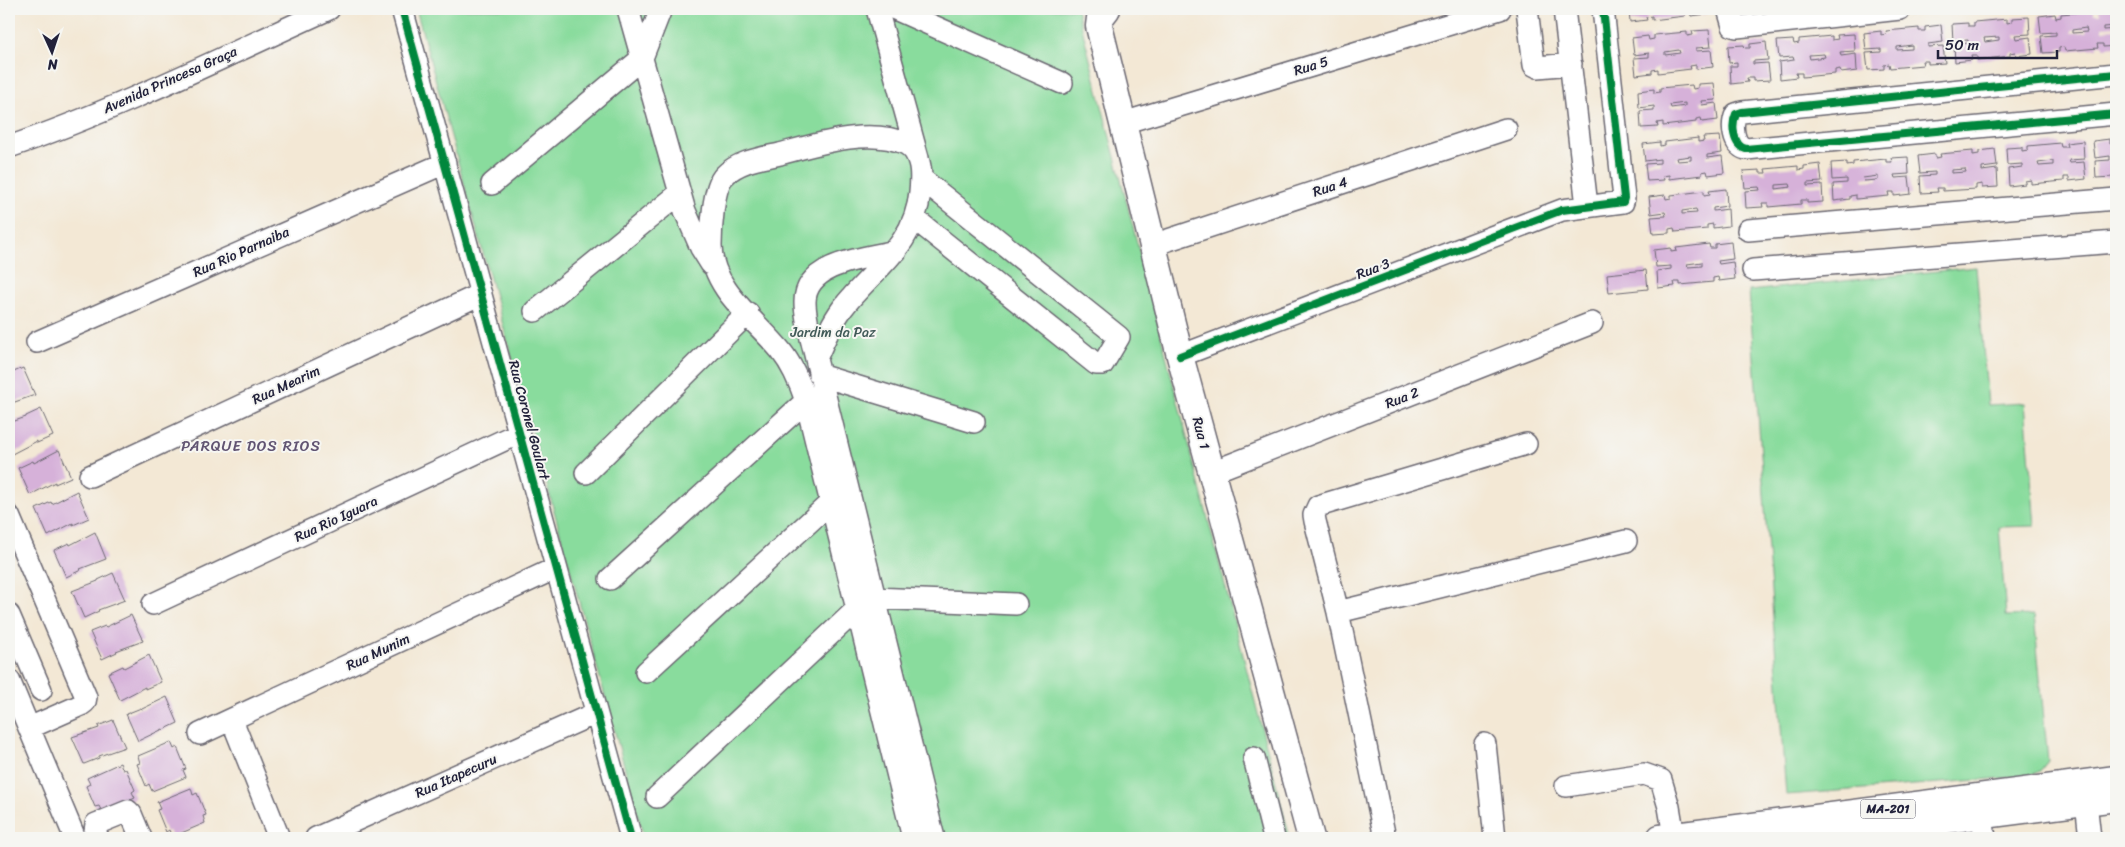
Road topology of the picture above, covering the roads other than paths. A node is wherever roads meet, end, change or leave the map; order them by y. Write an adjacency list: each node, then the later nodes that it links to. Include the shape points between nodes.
1 (330, 9): 21 (street, Avenida Princesa Graça, via 177,78)
2 (402, 9): 22 (street, Rua Coronel Goulart)
3 (628, 9): 14 (street)
4 (661, 9): 14 (street)
5 (877, 9): 23 (street)
6 (895, 9): 17 (street)
7 (1500, 9): 19 (street, Rua 5)
8 (1527, 9): 15 (street, via 1534,65)
9 (1564, 9): 15 (street)
10 (1603, 9): 27 (street, Rua 3, via 1624,198 1619,204)
11 (1728, 9): 12 (street, via 1733,26)
12 (1900, 9)
13 (1103, 17): 19 (main road, Rua 1)
14 (642, 58): 24 (street); 25 (street)
15 (1571, 64): 27 (street)
16 (2116, 74): 18 (street, via 1742,112 1734,119 1736,142 1746,149)
17 (1062, 83)
18 (2116, 114)
19 (1123, 123): 31 (main road, Rua 1)
20 (1506, 129): 31 (street, Rua 4)
21 (9, 147)
22 (445, 163): 35 (street, Rua Coronel Goulart); 39 (street, Rua Rio Parnaiba)
23 (920, 171): 28 (street); 28 (street, via 1119,337 1103,364 1096,364); 34 (street, via 916,153 908,145 874,138 832,140 736,167 724,176 716,202 712,259)
24 (492, 184)
25 (680, 193): 34 (street, via 693,232); 36 (street)
26 (2116, 199): 29 (street)
27 (1581, 207): 40 (street, Rua 3, via 1562,210)
28 (915, 219): 32 (street)
29 (1748, 230)
30 (2116, 242): 33 (street)
31 (1153, 245): 40 (main road, Rua 1)
32 (896, 251): 41 (street, via 834,321); 41 (street, via 832,267 814,278 805,304)
33 (1753, 270)
34 (718, 276): 37 (street)
35 (481, 294): 44 (street, Rua Coronel Goulart); 48 (street, Rua Mearim)
36 (535, 311)
37 (748, 313): 42 (street, via 791,364); 47 (street)
38 (1592, 323): 46 (street, Rua 2)
39 (37, 342)
40 (1180, 356): 46 (main road, Rua 1)
41 (817, 367): 43 (street); 54 (street)
42 (806, 401): 49 (street); 53 (street)
43 (974, 422)
44 (519, 433): 52 (street, Rua Coronel Goulart); 55 (street, Rua Rio Iguara)
45 (1526, 444): 58 (street, via 1318,506 1315,521)
46 (1212, 472): 86 (main road, Rua 1)
47 (586, 473)
48 (90, 476)
49 (830, 502): 57 (street); 60 (street)
50 (9, 516): 65 (street, via 86,698 81,705)
51 (1626, 541): 58 (street)
52 (556, 568): 63 (street, Rua Coronel Goulart); 64 (street, Rua Munim)
53 (610, 579)
54 (874, 598): 56 (street); 84 (street)
55 (153, 604)
56 (1016, 604)
57 (856, 610): 71 (street); 83 (street)
58 (1338, 612): 87 (street)
59 (9, 615): 62 (street)
60 (646, 672)
61 (9, 680): 65 (street)
62 (42, 690)
63 (596, 713): 81 (street, Rua Itapecuru); 82 (street, Rua Coronel Goulart)
64 (232, 720): 66 (street, Rua Munim); 80 (street)
65 (21, 722): 77 (street)
66 (200, 734)
67 (1485, 744): 88 (street)
68 (1254, 758): 85 (street)
69 (2116, 779): 75 (main road, MA-201)
70 (1566, 786): 75 (street, via 1644,774 1654,776 1661,780 1665,789)
71 (657, 797)
72 (2116, 799): 73 (main road, MA-201)
73 (2086, 802): 74 (main road, MA-201); 90 (street)
74 (1984, 827): 76 (main road, MA-201)
75 (1667, 837)
76 (1834, 837): 89 (main road, MA-201)
77 (75, 838)
78 (98, 838): 79 (street, via 96,824 128,812)
79 (142, 838)
80 (279, 838)
81 (316, 838)
82 (631, 838)
83 (913, 838)
84 (934, 838)
85 (1274, 838)
86 (1312, 838)
87 (1385, 838)
88 (1495, 838)
89 (1807, 838)
90 (2090, 838)

